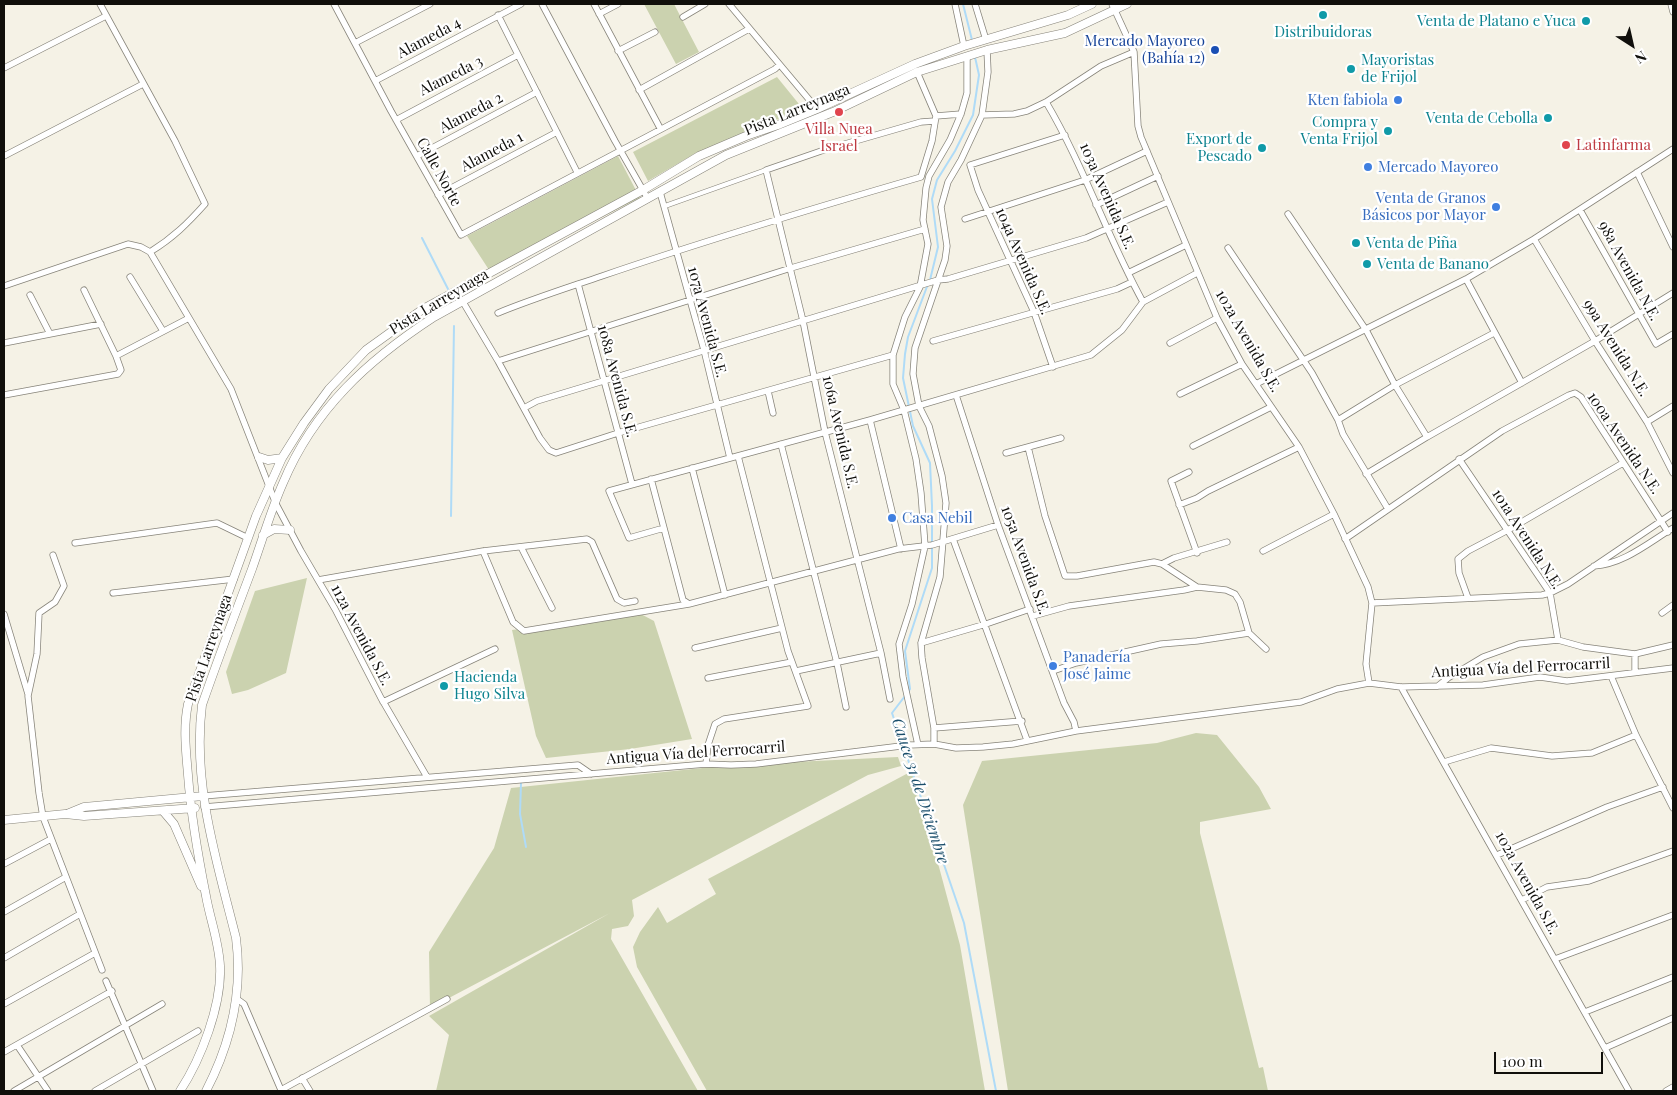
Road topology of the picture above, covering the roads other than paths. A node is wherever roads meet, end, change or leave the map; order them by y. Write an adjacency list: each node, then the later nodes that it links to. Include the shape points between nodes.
1 (100, 4): 19 (street)
2 (335, 4): 24 (street, Calle Norte)
3 (430, 4): 24 (street)
4 (521, 4): 18 (street, Alameda 4)
5 (542, 4): 47 (street)
6 (594, 4): 17 (street)
7 (618, 4): 17 (street)
8 (705, 4): 20 (street)
9 (729, 4): 21 (street)
10 (955, 4): 25 (street)
11 (975, 4): 23 (street)
12 (1092, 4): 23 (main road, Pista Larreynaga, via 1068,15)
13 (1127, 4): 15 (main road, Pista Larreynaga)
14 (1671, 4): 16 (street)
15 (1113, 7): 26 (main road, Pista Larreynaga, via 1066,33); 28 (street, 102a Avenida S.E.)
16 (1673, 12)
17 (599, 14): 27 (street)
18 (498, 15): 29 (street); 34 (street, Alameda 4)
19 (106, 16): 32 (street); 35 (street)
20 (683, 17)
21 (749, 29): 31 (street); 36 (street)
22 (654, 32): 27 (street)
23 (984, 40): 25 (main road, Pista Larreynaga)
24 (355, 43): 34 (street, Calle Norte)
25 (965, 46): 39 (main road, Pista Larreynaga, via 915,64)
26 (986, 50): 30 (main road, Pista Larreynaga); 41 (street, via 988,72)
27 (618, 51): 36 (street)
28 (1134, 52): 38 (street, via 1100,66); 49 (street, 102a Avenida S.E., via 1138,126)
29 (518, 55): 37 (street); 43 (street, Alameda 3)
30 (968, 56): 33 (main road, Pista Larreynaga); 40 (street, via 967,93)
31 (779, 65): 39 (street); 44 (street, Calle Norte)
32 (4, 68)
33 (917, 72): 42 (street); 60 (main road, Pista Larreynaga, via 833,112 718,158)
34 (375, 82): 43 (street, Calle Norte)
35 (144, 84): 50 (street); 78 (street, via 205,204 184,227)
36 (639, 90): 44 (street)
37 (537, 92): 45 (street); 51 (street, Alameda 2)
38 (1046, 102): 41 (street, via 1020,113); 46 (street, 103a Avenida S.E.)
39 (817, 109): 59 (main road, Pista Larreynaga, via 699,156)
40 (961, 114): 42 (street); 58 (street)
41 (982, 115): 87 (street, via 962,160 948,182 941,207 947,246 945,260)
42 (936, 119): 52 (street); 56 (street)
43 (396, 120): 51 (street, Calle Norte)
44 (660, 128): 47 (street, Calle Norte)
45 (557, 132): 53 (street); 61 (street, Alameda 1)
46 (1065, 135): 57 (street, 103a Avenida S.E.); 67 (street, 104a Avenida S.E., via 970,165)
47 (620, 150): 53 (street, Calle Norte); 59 (street)
48 (1673, 150): 54 (street)
49 (1147, 151): 55 (street, 102a Avenida S.E.); 57 (street)
50 (4, 156)
51 (417, 156): 61 (street, Calle Norte)
52 (766, 170): 65 (street); 69 (street, 106a Avenida S.E.)
53 (577, 172): 61 (street, Calle Norte, via 461,235)
54 (1637, 172): 66 (street); 75 (street)
55 (1158, 176): 63 (street, 102a Avenida S.E.); 64 (street)
56 (921, 177): 58 (street); 69 (street)
57 (1085, 180): 64 (street, 103a Avenida S.E.); 67 (street)
58 (926, 188): 71 (street)
59 (643, 190): 62 (street); 149 (main road, Pista Larreynaga, via 442,298 398,326 366,350 329,389)
60 (660, 192): 62 (main road, Pista Larreynaga); 65 (street, 107a Avenida S.E.)
61 (438, 195)
62 (648, 199): 93 (main road, Pista Larreynaga)
63 (1168, 202): 72 (street); 74 (street, 102a Avenida S.E.)
64 (1096, 205): 72 (street, 103a Avenida S.E.)
65 (664, 206): 77 (street, 107a Avenida S.E.)
66 (1580, 210): 73 (street); 97 (street, 98a Avenida N.E.)
67 (988, 212): 70 (street); 79 (street, 104a Avenida S.E.)
68 (1288, 214): 102 (street)
69 (778, 218): 77 (street); 80 (street, 106a Avenida S.E.)
70 (965, 219)
71 (925, 229): 80 (street); 87 (street)
72 (1107, 229): 79 (street); 81 (street, 103a Avenida S.E.)
73 (1534, 238): 84 (street); 109 (street, 99a Avenida N.E.)
74 (1186, 245): 81 (street); 82 (street, 102a Avenida S.E.)
75 (1673, 247)
76 (1228, 248): 115 (street)
77 (675, 251): 86 (street); 92 (street, 107a Avenida S.E.)
78 (150, 252): 88 (street, via 128,244); 98 (street, 112a Avenida S.E.)
79 (1010, 260): 87 (street); 95 (street, 104a Avenida S.E.)
80 (790, 268): 92 (street); 100 (street, 106a Avenida S.E.)
81 (1128, 273): 85 (street, 103a Avenida S.E.)
82 (1197, 273): 94 (street); 99 (street, 102a Avenida S.E.)
83 (130, 277): 103 (street)
84 (1466, 279): 102 (street); 105 (street)
85 (1132, 282): 94 (street, 103a Avenida S.E.); 95 (street)
86 (578, 284): 96 (street); 104 (street, 108a Avenida S.E.)
87 (929, 284): 100 (street); 113 (street, via 905,317); 129 (street, via 915,348 913,374)
88 (4, 286)
89 (84, 290): 101 (street)
90 (1673, 292): 97 (street)
91 (30, 295): 106 (street)
92 (689, 300): 104 (street); 112 (street, 107a Avenida S.E.)
93 (463, 302): 116 (street); 160 (main road, Pista Larreynaga, via 405,336 347,384 301,447 282,483)
94 (1143, 302): 118 (street, via 1122,330 1091,355)
95 (1034, 312): 108 (street); 118 (street, 104a Avenida S.E.)
96 (498, 313)
97 (1638, 313): 107 (street, 98a Avenida N.E., via 1656,344); 109 (street)
98 (189, 318): 103 (street); 148 (street, 112a Avenida S.E., via 231,389)
99 (1217, 318): 111 (street); 117 (street, 102a Avenida S.E.)
100 (803, 321): 112 (street); 119 (street, 106a Avenida S.E.)
101 (101, 324): 106 (street); 114 (street)
102 (1366, 330): 115 (street); 123 (street)
103 (163, 331): 114 (street)
104 (591, 332): 116 (street); 120 (street, 108a Avenida S.E.)
105 (1494, 333): 121 (street); 123 (street)
106 (50, 334): 110 (street)
107 (1673, 334)
108 (933, 341)
109 (1595, 341): 121 (street); 137 (street, 99a Avenida N.E.)
110 (4, 343)
111 (1170, 343)
112 (704, 350): 120 (street); 128 (street, 107a Avenida S.E.)
113 (893, 354): 119 (street); 133 (street, via 893,384)
114 (116, 356): 127 (street, via 121,370 118,374)
115 (1302, 360): 122 (street); 136 (street)
116 (498, 361): 132 (street)
117 (1242, 364): 122 (street, 102a Avenida S.E.); 125 (street)
118 (1053, 366): 126 (street)
119 (814, 377): 124 (street); 138 (street, 106a Avenida S.E.)
120 (604, 381): 132 (street); 139 (street, 108a Avenida S.E.)
121 (1522, 383): 140 (street)
122 (1256, 384): 130 (street, 102a Avenida S.E.)
123 (1395, 385): 136 (street); 140 (street)
124 (768, 391): 128 (street); 134 (street)
125 (1180, 394)
126 (956, 395): 129 (street); 166 (street, 105a Avenida S.E.)
127 (4, 396)
128 (716, 405): 139 (street); 150 (street, 107a Avenida S.E.)
129 (917, 406): 133 (street); 175 (street, via 929,426 942,476 946,503)
130 (1270, 406): 143 (street); 145 (street, 102a Avenida S.E.)
131 (1673, 406): 137 (street)
132 (524, 408): 139 (street, via 549,450 556,453)
133 (906, 410): 135 (street); 178 (street, via 917,467)
134 (773, 413)
135 (870, 420): 138 (street); 180 (street)
136 (1338, 420): 156 (street)
137 (1647, 422): 155 (street, 99a Avenida N.E.)
138 (826, 432): 142 (street); 185 (street, 106a Avenida S.E.)
139 (618, 433): 158 (street, 108a Avenida S.E.)
140 (1427, 437): 156 (street)
141 (1061, 438): 144 (street)
142 (781, 444): 147 (street); 188 (street)
143 (1193, 446)
144 (1028, 447): 146 (street); 186 (street, via 1045,516 1065,576 1154,562)
145 (1298, 447): 161 (street); 164 (street, 102a Avenida S.E.)
146 (1006, 453)
147 (738, 456): 150 (street); 191 (street)
148 (259, 457): 149 (main road, via 268,460); 159 (street, 112a Avenida S.E.)
149 (282, 458): 159 (main road, Pista Larreynaga)
150 (730, 458): 153 (street)
151 (1459, 459): 152 (street, 100a Avenida N.E., via 1502,431 1575,393 1581,397); 162 (street); 169 (street, 101a Avenida N.E.)
152 (1623, 463): 165 (street, 100a Avenida N.E.); 169 (street)
153 (692, 468): 157 (street); 195 (street)
154 (1190, 472): 161 (street, via 1171,480)
155 (1673, 473)
156 (1366, 474): 162 (street)
157 (651, 479): 158 (street); 167 (street)
158 (632, 484): 167 (street, via 609,490 629,538)
159 (268, 486): 160 (street, 112a Avenida S.E.); 172 (main road, Pista Larreynaga)
160 (276, 504): 168 (street, 112a Avenida S.E.); 171 (main road, Pista Larreynaga)
161 (1179, 505): 183 (street)
162 (1388, 509): 173 (street)
163 (1673, 513): 165 (street)
164 (1334, 514): 173 (street, 102a Avenida S.E.); 182 (street)
165 (1660, 521): 170 (street, 100a Avenida N.E.); 187 (street)
166 (998, 525): 174 (street); 202 (street, 105a Avenida S.E.)
167 (664, 528): 199 (street, via 683,600)
168 (290, 530): 171 (main road, via 274,529); 190 (street, 112a Avenida S.E.)
169 (1508, 530): 194 (street, 101a Avenida N.E.); 196 (street, via 1468,550 1458,559 1459,573)
170 (1670, 530): 187 (street, via 1614,563)
171 (263, 535): 245 (main road, Pista Larreynaga, via 202,705 199,742)
172 (248, 538): 177 (street, via 217,523); 189 (main road, Pista Larreynaga)
173 (1345, 538): 198 (street, 102a Avenida S.E.)
174 (953, 539): 175 (street); 206 (street)
175 (944, 542): 178 (street); 210 (street, via 940,577)
176 (1228, 542): 183 (street)
177 (75, 544)
178 (925, 546): 180 (street); 237 (street, via 899,644 907,698)
179 (521, 547): 181 (street); 197 (street, via 587,539 592,542 617,599 624,603); 201 (street)
180 (901, 549): 185 (street)
181 (483, 551): 190 (street); 199 (street, via 513,622 524,631)
182 (1263, 551)
183 (1197, 552): 186 (street)
184 (53, 555): 228 (street, via 64,586 55,602 39,613 37,654)
185 (857, 559): 188 (street); 215 (street, 106a Avenida S.E.)
186 (1162, 564): 192 (street)
187 (1592, 566): 194 (street)
188 (814, 572): 191 (street); 218 (street)
189 (234, 579): 193 (street); 243 (main road, Pista Larreynaga, via 185,716)
190 (318, 580): 230 (street, 112a Avenida S.E.)
191 (770, 584): 195 (street); 207 (street)
192 (1197, 587): 205 (street, via 1068,606); 208 (street, via 1235,594)
193 (113, 593)
194 (1550, 593): 196 (street); 209 (street, 101a Avenida N.E.)
195 (725, 595): 199 (street)
196 (1468, 598): 198 (street)
197 (635, 601)
198 (1372, 603): 225 (street, 102a Avenida S.E., via 1366,664)
199 (689, 604)
200 (1673, 605): 203 (street)
201 (552, 608)
202 (1030, 609): 205 (street, 105a Avenida S.E.); 206 (street)
203 (1662, 613)
204 (4, 614): 228 (street)
205 (1033, 616): 220 (street, 105a Avenida S.E.)
206 (986, 624): 210 (street); 232 (street)
207 (782, 628): 212 (street); 217 (street)
208 (1249, 633): 214 (street); 220 (street, via 1161,644)
209 (1558, 640): 216 (street); 226 (street, via 1520,644 1490,654)
210 (921, 643): 233 (street)
211 (1673, 645): 216 (street)
212 (695, 648)
213 (495, 649): 230 (street)
214 (1266, 649)
215 (881, 653): 218 (street); 229 (street, 106a Avenida S.E.)
216 (1635, 654): 222 (street)
217 (792, 662): 221 (street); 224 (street)
218 (837, 663): 221 (street); 231 (street)
219 (1673, 668): 222 (street, Antigua Vía del Ferrocarril)
220 (1053, 670): 234 (street, 105a Avenida S.E.)
221 (796, 671): 240 (street, via 808,706 724,719 715,724)
222 (1635, 672): 223 (street, Antigua Vía del Ferrocarril)
223 (1611, 676): 226 (street, Antigua Vía del Ferrocarril, via 1567,681 1540,677 1483,685); 235 (street)
224 (708, 678)
225 (1369, 683): 227 (street, Antigua Vía del Ferrocarril); 234 (street, Antigua Vía del Ferrocarril, via 1301,702)
226 (1438, 686): 227 (street, Antigua Vía del Ferrocarril)
227 (1401, 687): 239 (street, 102a Avenida S.E.)
228 (28, 696): 253 (street)
229 (890, 699)
230 (384, 702): 242 (street, 112a Avenida S.E.)
231 (846, 707)
232 (1022, 721): 233 (street); 236 (street)
233 (934, 728): 238 (street)
234 (1076, 731): 236 (street, Antigua Vía del Ferrocarril)
235 (1636, 735): 239 (street, via 1592,753 1552,756 1491,748); 244 (street)
236 (1027, 740): 238 (street, Antigua Vía del Ferrocarril, via 983,747 956,748)
237 (920, 744): 238 (street, Antigua Vía del Ferrocarril); 240 (street, Antigua Vía del Ferrocarril, via 756,764)
238 (933, 744)
239 (1444, 762): 257 (street, 102a Avenida S.E.)
240 (706, 764): 241 (street, Antigua Vía del Ferrocarril)
241 (591, 774): 242 (street, via 578,765); 248 (street, Antigua Vía del Ferrocarril)
242 (427, 776): 245 (street)
243 (189, 785): 246 (main road, Pista Larreynaga); 247 (main road)
244 (1663, 787): 250 (street); 257 (street)
245 (204, 796): 246 (main road); 248 (main road, Pista Larreynaga)
246 (190, 798): 247 (main road); 249 (main road, Pista Larreynaga)
247 (180, 799): 252 (main road, via 84,807)
248 (204, 807): 249 (main road); 272 (main road, Pista Larreynaga, via 236,938 239,959)
249 (192, 808): 251 (main road); 260 (main road, Pista Larreynaga)
250 (1673, 808)
251 (163, 811): 252 (main road, via 84,816); 260 (main road, via 174,824)
252 (65, 814): 253 (main road)
253 (43, 817): 254 (main road); 255 (street)
254 (4, 820)
255 (51, 839): 258 (street); 259 (street)
256 (1673, 851): 261 (street, via 1589,881 1547,887)
257 (1497, 855): 261 (street, 102a Avenida S.E.)
258 (4, 864)
259 (66, 877): 262 (street); 263 (street)
260 (206, 897): 291 (main road, Pista Larreynaga, via 217,940 219,981 204,1044)
261 (1522, 900): 267 (street, 102a Avenida S.E.)
262 (4, 912)
263 (80, 914): 265 (street); 266 (street)
264 (1673, 915): 267 (street)
265 (95, 953): 268 (street); 274 (street)
266 (4, 958)
267 (1555, 959): 276 (street, 102a Avenida S.E.)
268 (102, 970)
269 (1673, 977): 276 (street)
270 (106, 981): 271 (street)
271 (112, 992): 278 (street); 280 (street)
272 (237, 999): 285 (street, via 244,1004 281,1090); 292 (main road, Pista Larreynaga, via 226,1046)
273 (447, 999): 285 (street)
274 (4, 1004)
275 (162, 1004): 278 (street)
276 (1585, 1012): 281 (street, 102a Avenida S.E.)
277 (1673, 1018): 281 (street)
278 (126, 1026): 283 (street); 284 (street)
279 (198, 1031): 283 (street)
280 (17, 1045): 282 (street); 284 (street)
281 (1605, 1048): 294 (street, 102a Avenida S.E.)
282 (4, 1052)
283 (142, 1064): 289 (street); 290 (street)
284 (39, 1077): 287 (street); 288 (street)
285 (302, 1078): 293 (street)
286 (1673, 1087): 295 (street)
287 (14, 1091)
288 (48, 1091)
289 (94, 1091)
290 (153, 1091)
291 (180, 1091)
292 (206, 1091)
293 (310, 1091)
294 (1629, 1091)
295 (1666, 1091)

